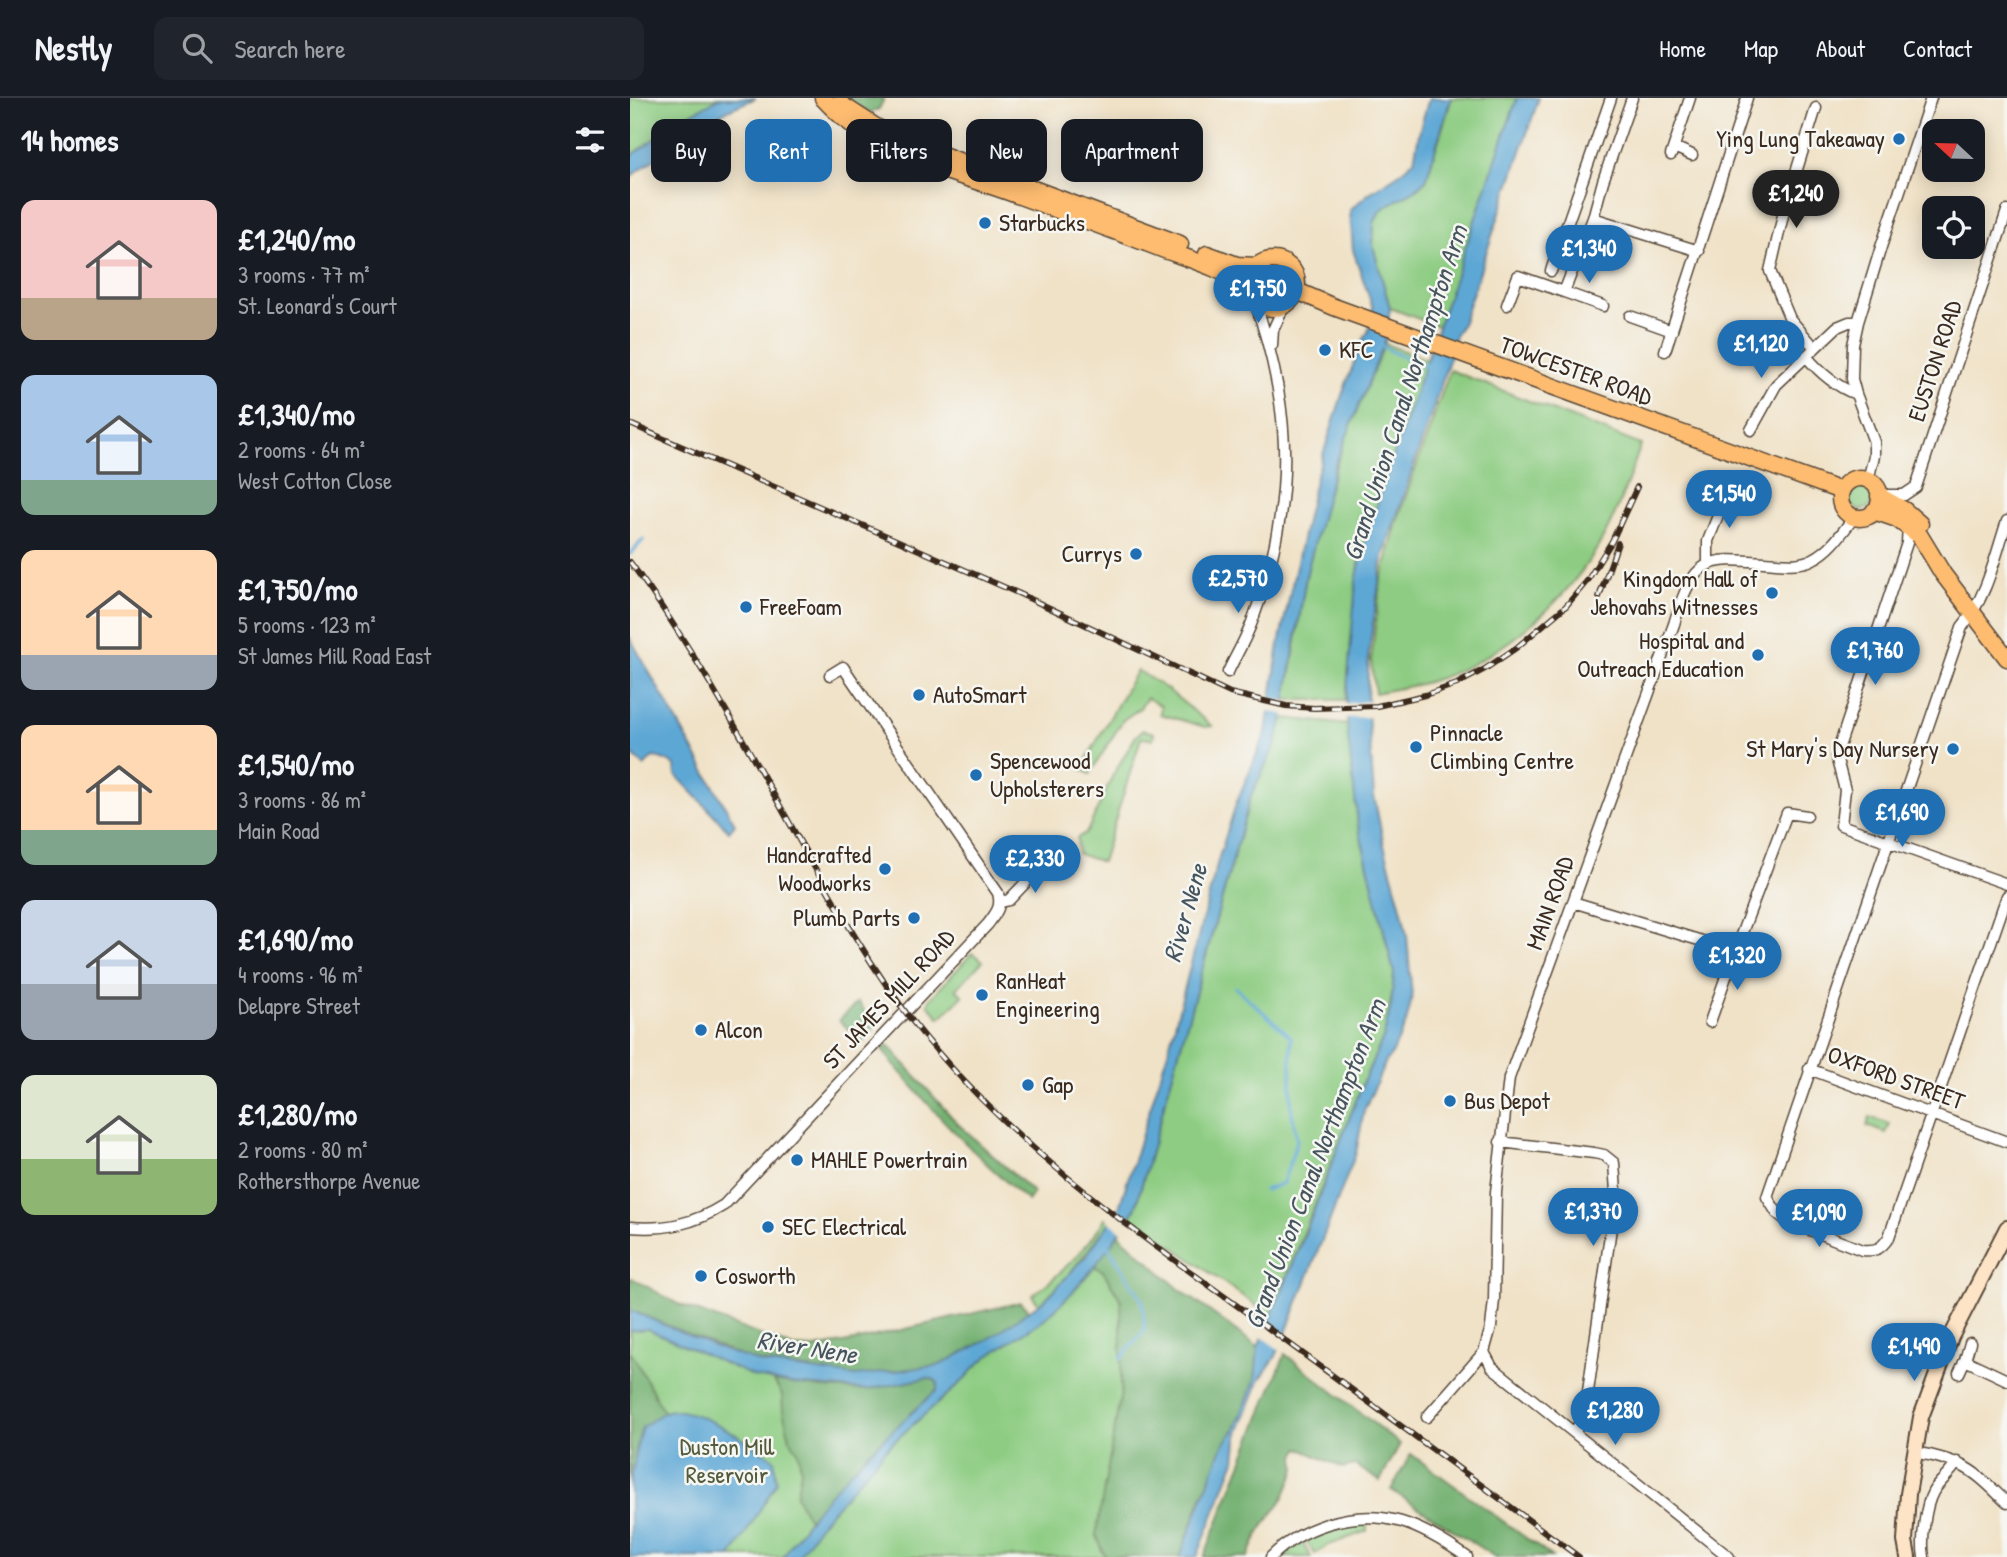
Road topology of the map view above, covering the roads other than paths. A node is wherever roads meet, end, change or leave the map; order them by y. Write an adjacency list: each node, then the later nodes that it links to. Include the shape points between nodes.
1 (823, 98): 19 (main road, via 846,122 904,156 1207,265 1234,277)
2 (831, 98): 15 (main road, via 908,142 1216,258)
3 (1611, 98): 10 (street)
4 (1632, 98): 11 (street)
5 (1690, 98): 9 (street, via 1672,151)
6 (1747, 98): 14 (street)
7 (1931, 98): 24 (street)
8 (1816, 108): 26 (street, via 1770,271 1790,319)
9 (1692, 155)
10 (1583, 178): 11 (street); 16 (street)
11 (1603, 181): 13 (street)
12 (2007, 211): 35 (street, EUSTON ROAD, via 1916,487)
13 (1593, 218): 14 (street); 18 (street)
14 (1699, 251): 25 (street)
15 (1257, 266): 17 (main road, via 1272,260 1289,265 1296,275); 19 (main road, via 1249,281)
16 (1551, 271)
17 (1297, 290): 21 (main road); 34 (main road, TOWCESTER ROAD)
18 (1564, 292): 20 (street, via 1518,276); 22 (street)
19 (1252, 293): 21 (main road, via 1265,307); 28 (street)
20 (1507, 304)
21 (1284, 306): 28 (street, via 1273,330)
22 (1603, 306)
23 (1630, 316): 25 (street)
24 (1858, 322): 26 (street, via 1838,327); 30 (street, via 1851,361)
25 (1672, 331): 27 (street)
26 (1815, 348): 29 (street)
27 (1665, 351)
28 (1271, 356): 42 (street, via 1281,402 1285,482 1270,568 1253,621)
29 (1806, 356): 30 (street, via 1827,378); 31 (street, via 1776,385)
30 (1856, 394): 32 (street, via 1874,442)
31 (1751, 430)
32 (1868, 480): 34 (main road, via 1852,480); 35 (main road, via 1875,486)
33 (1728, 490): 39 (street, via 1708,541)
34 (1841, 491): 36 (main road, via 1844,510)
35 (1877, 501): 36 (main road, via 1865,517); 38 (main road); 40 (main road, via 1903,510 1927,531)
36 (1854, 517): 39 (street, via 1830,547 1813,559 1788,564 1724,559)
37 (2007, 521): 40 (street)
38 (1908, 525): 40 (main road); 45 (street, via 1907,543 1836,756 1845,790 1841,825)
39 (1708, 564): 50 (street, MAIN ROAD, via 1684,592)
40 (1972, 615): 41 (main road); 45 (street, via 1962,627)
41 (2007, 658)
42 (1228, 672)
43 (830, 675): 49 (street, via 843,667)
44 (1807, 816): 51 (street, via 1787,813)
45 (1889, 840): 47 (street); 53 (street)
46 (1051, 856): 49 (street, ST JAMES MILL ROAD, via 1009,900)
47 (2007, 884)
48 (2007, 896): 54 (street)
49 (1000, 902): 57 (street, ST JAMES MILL ROAD, via 988,924 724,1205 679,1225)
50 (1573, 902): 51 (street); 55 (street, MAIN ROAD, via 1509,1078)
51 (1735, 951): 52 (street)
52 (1710, 1022)
53 (1809, 1069): 54 (street, OXFORD STREET); 54 (street, via 1767,1197 1787,1221 1862,1250 1882,1248 1889,1237)
54 (1931, 1114): 56 (street, OXFORD STREET)
55 (1500, 1142): 60 (street, MAIN ROAD, via 1494,1300); 65 (street, via 1594,1153 1614,1163 1616,1192 1586,1413)
56 (2007, 1142)
57 (630, 1227)
58 (2007, 1228): 66 (street, via 1951,1337 1921,1417)
59 (1970, 1343): 61 (street)
60 (1484, 1352): 64 (street, MAIN ROAD); 65 (street, via 1492,1367)
61 (1965, 1360): 62 (street); 63 (street)
62 (1959, 1373)
63 (2007, 1380)
64 (1427, 1417)
65 (1574, 1432): 71 (street)
66 (1914, 1452): 67 (street); 72 (street, via 1905,1541)
67 (1957, 1462): 68 (street); 73 (street, via 1933,1492)
68 (2006, 1498)
69 (1271, 1557): 70 (street, via 1316,1528 1372,1516 1424,1530)
70 (1467, 1557)
71 (1728, 1557)
72 (1908, 1557)
73 (1924, 1557)

